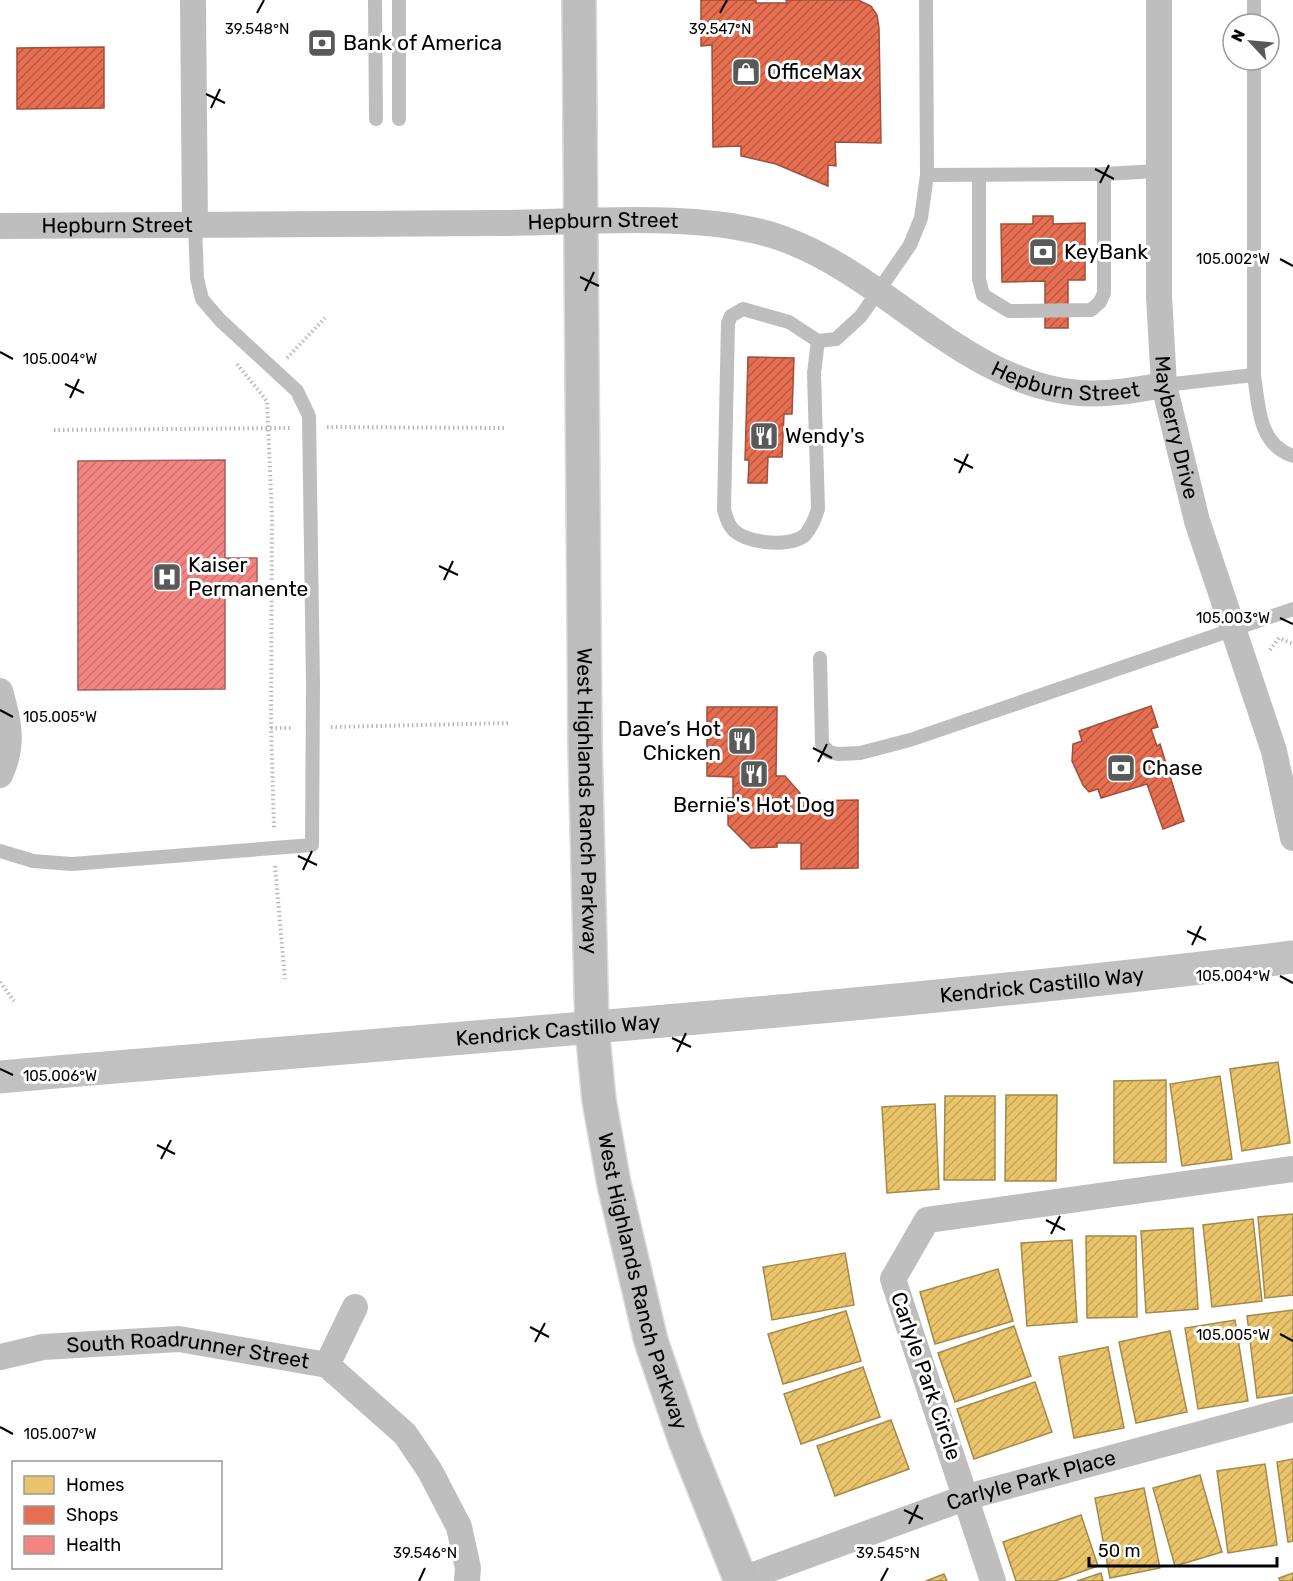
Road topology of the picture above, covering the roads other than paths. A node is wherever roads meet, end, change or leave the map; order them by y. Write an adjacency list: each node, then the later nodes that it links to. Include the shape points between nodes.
1 (193, 0): 15 (street)
2 (375, 0): 9 (lane)
3 (399, 0): 8 (lane)
4 (579, 0): 14 (main road, West Highlands Ranch Parkway)
5 (926, 0): 12 (lane)
6 (1159, 0): 10 (street, Mayberry Drive)
7 (1254, 72): 19 (lane)
8 (399, 118)
9 (376, 119)
10 (1158, 171): 11 (lane); 20 (street, Mayberry Drive)
11 (1104, 174): 13 (lane); 13 (lane, via 1104,293 1091,310 1009,310 984,296 979,279)
12 (927, 175): 13 (lane); 17 (lane, via 917,231)
13 (979, 176)
14 (581, 221): 15 (street, Hepburn Street); 17 (street, Hepburn Street, via 697,223 756,231 809,250); 30 (main road, West Highlands Ranch Parkway, via 585,744)
15 (195, 225): 16 (street, Hepburn Street); 28 (lane, via 196,278 202,299 300,395 311,427 312,845 72,864 33,861)
16 (0, 226)
17 (878, 291): 18 (lane, via 844,334); 20 (street, Hepburn Street, via 978,359 1023,381 1081,393)
18 (818, 341): 18 (lane, via 789,322 742,309 728,323 724,510 731,529 742,537 790,543 804,536 813,525 818,509 814,373)
19 (1254, 375): 20 (lane); 21 (lane, via 1267,436 1278,451)
20 (1164, 386): 23 (street, Mayberry Drive, via 1185,482)
21 (1293, 456)
22 (1293, 609): 23 (lane)
23 (1234, 628): 24 (lane, via 949,727 860,753 829,752 822,744); 27 (street, Mayberry Drive, via 1274,751)
24 (820, 658)
25 (0, 691): 26 (street, via 10,732)
26 (0, 775)
27 (1293, 838)
28 (0, 851)
29 (1293, 957): 30 (main road, Kendrick Castillo Way, via 1120,978)
30 (592, 1028): 31 (main road, Kendrick Castillo Way); 38 (main road, West Highlands Ranch Parkway, via 599,1100 614,1184 651,1341)
31 (0, 1077)
32 (1293, 1169): 37 (street, Carlyle Park Circle, via 927,1220 893,1279)
33 (355, 1307): 35 (street)
34 (0, 1357): 35 (street, South Roadrunner Street, via 43,1347 179,1339)
35 (327, 1365): 39 (street, South Roadrunner Street, via 405,1434 430,1471 459,1527)
36 (1293, 1409): 37 (street, Carlyle Park Place)
37 (967, 1497): 38 (street, Carlyle Park Place); 40 (street, Carlyle Park Circle)
38 (740, 1580)
39 (467, 1581)
40 (993, 1581)

